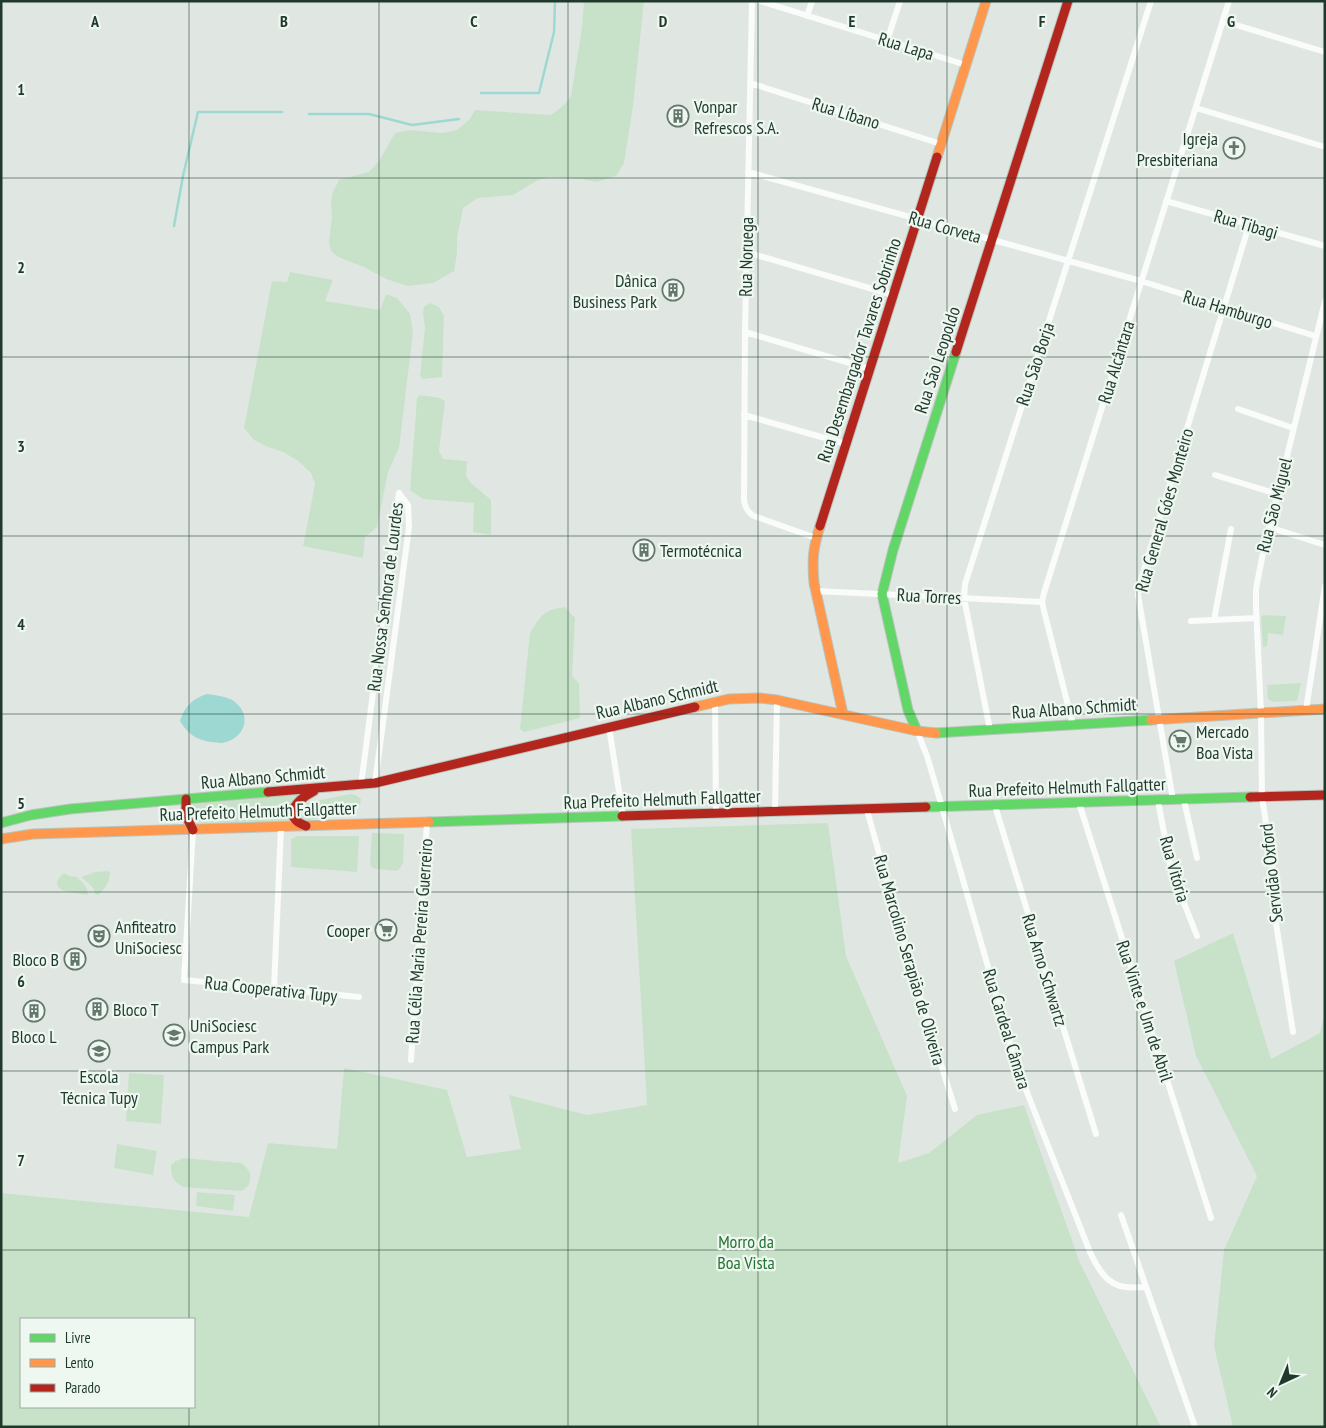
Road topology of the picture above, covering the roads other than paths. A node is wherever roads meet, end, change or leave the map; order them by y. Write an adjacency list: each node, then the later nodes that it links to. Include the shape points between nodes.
1 (752, 1): 14 (street, Rua Noruega)
2 (760, 1): 9 (street, Rua Lapa)
3 (812, 1): 9 (street)
4 (900, 1): 11 (street)
5 (986, 1): 13 (main road, Rua Desembargador Tavares Sobrinho)
6 (1068, 1): 22 (main road, Rua São Leopoldo)
7 (1151, 1): 25 (street, Rua São Borja)
8 (1229, 1): 10 (street, Rua Alcântara)
9 (807, 16): 11 (street, Rua Lapa)
10 (1223, 20): 12 (street); 15 (street, Rua Alcântara)
11 (887, 41): 13 (street, Rua Lapa)
12 (1325, 52)
13 (966, 65): 16 (main road, Rua Desembargador Tavares Sobrinho)
14 (750, 84): 16 (street, Rua Líbano); 18 (street, Rua Noruega)
15 (1196, 108): 17 (street); 19 (street, Rua Alcântara)
16 (941, 144): 20 (main road, Rua Desembargador Tavares Sobrinho)
17 (1325, 147)
18 (748, 172): 20 (street, Rua Corveta); 24 (street, Rua Noruega)
19 (1166, 201): 21 (street, Rua Tibagi); 26 (street, Rua Alcântara)
20 (917, 219): 22 (street, Rua Corveta); 27 (main road, Rua Desembargador Tavares Sobrinho)
21 (1249, 225): 23 (street, Rua Tibagi); 29 (street, Rua General Góes Monteiro)
22 (992, 240): 25 (street, Rua Corveta); 47 (main road, Rua São Leopoldo, via 893,550)
23 (1325, 246)
24 (746, 252): 27 (street); 30 (street, Rua Noruega)
25 (1068, 261): 26 (street, Rua Corveta); 48 (street, Rua São Borja, via 965,584)
26 (1141, 281): 29 (street, Rua Hamburgo); 49 (street, Rua Alcântara)
27 (893, 295): 32 (main road, Rua Desembargador Tavares Sobrinho)
28 (1325, 301): 31 (street, Rua São Miguel)
29 (1224, 307): 31 (street, Rua Hamburgo); 59 (street, Rua General Góes Monteiro, via 1139,586)
30 (745, 332): 32 (street); 34 (street, Rua Noruega)
31 (1315, 336): 35 (street, Rua São Miguel)
32 (870, 369): 36 (main road, Rua Desembargador Tavares Sobrinho)
33 (1238, 409): 35 (street)
34 (744, 415): 36 (street); 41 (street, Rua Noruega, via 745,506 760,519)
35 (1293, 428): 38 (street, Rua São Miguel)
36 (846, 444): 41 (main road, Rua Desembargador Tavares Sobrinho)
37 (1215, 474): 38 (street)
38 (1277, 494): 39 (street, Rua São Miguel)
39 (1269, 527): 42 (street); 50 (street, Rua São Miguel, via 1256,589)
40 (1231, 529): 51 (street)
41 (816, 538): 46 (main road, Rua Desembargador Tavares Sobrinho, via 812,564)
42 (1325, 545)
43 (1325, 586): 56 (street)
44 (387, 588): 45 (street); 45 (street, Rua Nossa Senhora de Lourdes, via 398,493 408,505 409,512); 65 (street, Rua Nossa Senhora de Lourdes)
45 (400, 590): 64 (street, Rua Nossa Senhora de Lourdes)
46 (816, 591): 47 (street, Rua Torres); 58 (main road, Rua Desembargador Tavares Sobrinho)
47 (882, 594): 48 (street, Rua Torres); 63 (main road, Rua São Leopoldo, via 908,710)
48 (964, 598): 49 (street, Rua Torres); 62 (street, Rua São Borja)
49 (1042, 602): 60 (street, Rua Alcântara)
50 (1256, 618): 51 (street); 57 (street, Rua São Miguel)
51 (1214, 620): 52 (street)
52 (1191, 621)
53 (777, 700): 54 (main road, Rua Albano Schmidt, via 744,698); 58 (main road, Rua Albano Schmidt); 77 (street)
54 (715, 701): 61 (main road, Rua Albano Schmidt); 78 (street)
55 (1325, 708): 56 (main road, Rua Albano Schmidt)
56 (1306, 710): 57 (main road, Rua Albano Schmidt)
57 (1261, 713): 59 (main road, Rua Albano Schmidt); 68 (street, Servidão Oxford)
58 (842, 714): 63 (main road, Rua Albano Schmidt)
59 (1159, 719): 60 (main road, Rua Albano Schmidt); 70 (street, Rua General Góes Monteiro)
60 (1073, 725): 62 (main road, Rua Albano Schmidt)
61 (610, 727): 64 (main road, Rua Albano Schmidt); 79 (street)
62 (990, 730): 63 (main road, Rua Albano Schmidt)
63 (917, 732): 75 (street, Rua Cardeal Câmara)
64 (375, 783): 65 (main road, Rua Albano Schmidt)
65 (361, 785): 66 (main road, Rua Albano Schmidt)
66 (327, 788): 69 (main road, Rua Albano Schmidt); 82 (main road, via 304,796 293,806 295,820)
67 (1325, 795): 68 (main road, Rua Prefeito Helmuth Fallgatter)
68 (1262, 797): 71 (main road, Rua Prefeito Helmuth Fallgatter); 90 (street, Servidão Oxford, via 1274,877 1275,917)
69 (186, 799): 81 (main road, Rua Albano Schmidt, via 57,811); 84 (main road, via 186,816)
70 (1173, 800): 71 (main road, Rua Prefeito Helmuth Fallgatter); 72 (main road, Rua Prefeito Helmuth Fallgatter)
71 (1184, 800): 86 (street)
72 (1158, 801): 73 (main road, Rua Prefeito Helmuth Fallgatter); 87 (street, Rua Vitória, via 1171,870)
73 (1079, 803): 74 (main road, Rua Prefeito Helmuth Fallgatter); 95 (street, Rua Vinte e Um de Abril)
74 (995, 806): 75 (main road, Rua Prefeito Helmuth Fallgatter); 93 (street, Rua Arno Schwartz)
75 (942, 807): 76 (main road, Rua Prefeito Helmuth Fallgatter); 96 (street, Rua Cardeal Câmara, via 1014,1057 1090,1252 1096,1265 1111,1282 1118,1286)
76 (867, 810): 77 (main road, Rua Prefeito Helmuth Fallgatter); 92 (street, Rua Marcolino Serapião de Oliveira)
77 (775, 812): 78 (main road, Rua Prefeito Helmuth Fallgatter)
78 (716, 814): 79 (main road, Rua Prefeito Helmuth Fallgatter)
79 (623, 817): 80 (main road, Rua Prefeito Helmuth Fallgatter)
80 (427, 823): 82 (main road, Rua Prefeito Helmuth Fallgatter); 91 (street, Rua Célia Maria Pereira Guerreiro)
81 (1, 824)
82 (308, 826): 83 (main road, Rua Prefeito Helmuth Fallgatter)
83 (281, 827): 84 (main road, Rua Prefeito Helmuth Fallgatter); 88 (street)
84 (193, 830): 85 (main road, Rua Prefeito Helmuth Fallgatter, via 33,834); 88 (street, Rua Cooperativa Tupy, via 184,980)
85 (1, 838)
86 (1197, 858)
87 (1197, 936)
88 (274, 989): 89 (street, Rua Cooperativa Tupy)
89 (359, 997)
90 (1293, 1032)
91 (412, 1060)
92 (955, 1109)
93 (1096, 1134)
94 (1121, 1215): 96 (street)
95 (1211, 1218)
96 (1146, 1287): 97 (street)
97 (1195, 1427)

